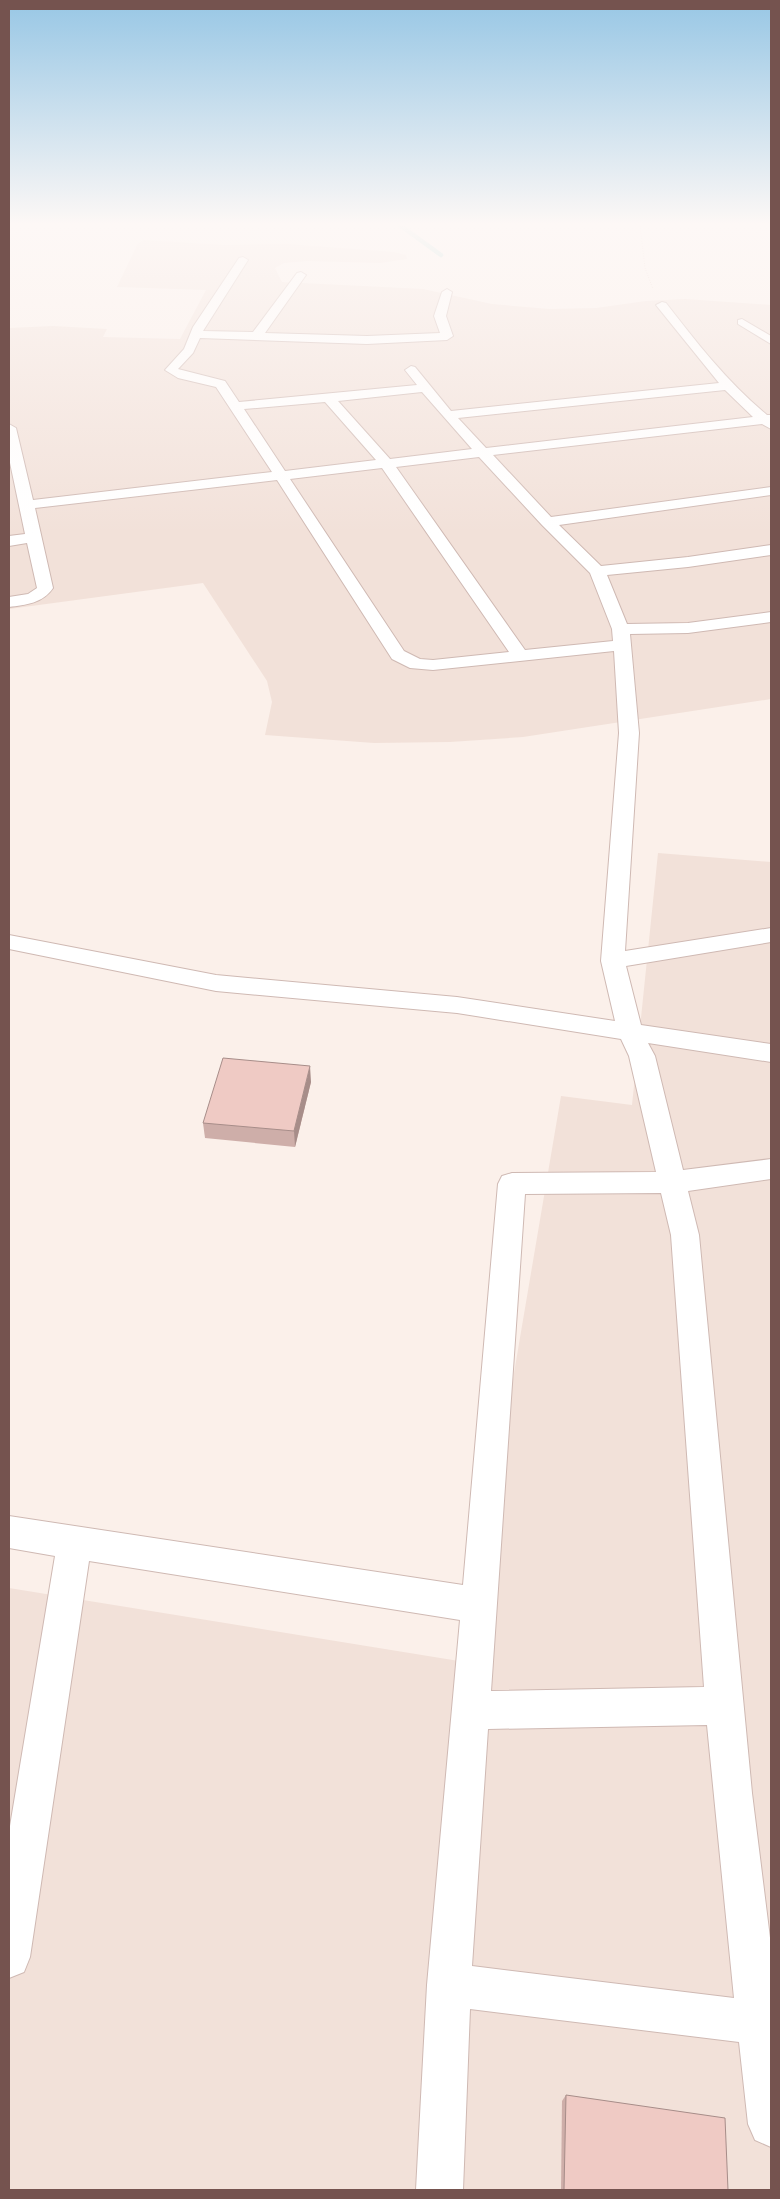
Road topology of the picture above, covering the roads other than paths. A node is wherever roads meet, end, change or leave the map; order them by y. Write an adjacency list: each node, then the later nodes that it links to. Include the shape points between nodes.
1 (199, 329): 6 (street)
2 (262, 329): 7 (street)
3 (445, 329): 7 (street, via 448,336 367,340)
4 (680, 329): 10 (street)
5 (752, 329): 8 (street)
6 (196, 334): 7 (street); 13 (street, via 189,350 171,370 179,376 209,378 221,384)
7 (258, 334)
8 (771, 341)
9 (411, 370): 11 (street)
10 (728, 386): 14 (street); 15 (street)
11 (426, 388): 12 (street); 14 (street)
12 (328, 398): 13 (street); 18 (street)
13 (235, 406): 19 (street)
14 (448, 414): 17 (street)
15 (769, 421): 17 (street)
16 (9, 433): 21 (street)
17 (484, 452): 18 (street); 22 (street)
18 (386, 463): 19 (street); 30 (street)
19 (282, 475): 21 (street); 30 (street, via 402,659 424,665)
20 (771, 491): 22 (street)
21 (26, 505): 23 (street)
22 (547, 522): 26 (street)
23 (33, 538): 24 (street); 27 (street, via 45,588 33,598)
24 (9, 541)
25 (771, 550): 26 (street)
26 (597, 571): 29 (street)
27 (9, 602)
28 (771, 617): 29 (street)
29 (621, 637): 30 (street); 33 (street, via 629,733)
30 (520, 655)
31 (771, 935): 33 (street)
32 (9, 942): 34 (street, via 216,983 457,1006)
33 (613, 961): 34 (street)
34 (630, 1032): 35 (street); 37 (street, via 642,1056)
35 (771, 1053)
36 (771, 1169): 37 (street)
37 (673, 1182): 40 (street, via 512,1184); 41 (street, via 685,1234)
38 (9, 1532): 39 (street)
39 (75, 1542): 40 (street); 43 (street)
40 (479, 1605): 42 (street)
41 (724, 1706): 42 (street); 45 (street, via 732,1793)
42 (471, 1710): 44 (street)
43 (9, 1957)
44 (449, 1985): 45 (street); 47 (street)
45 (765, 2024): 46 (street)
46 (771, 2124)
47 (439, 2190)

